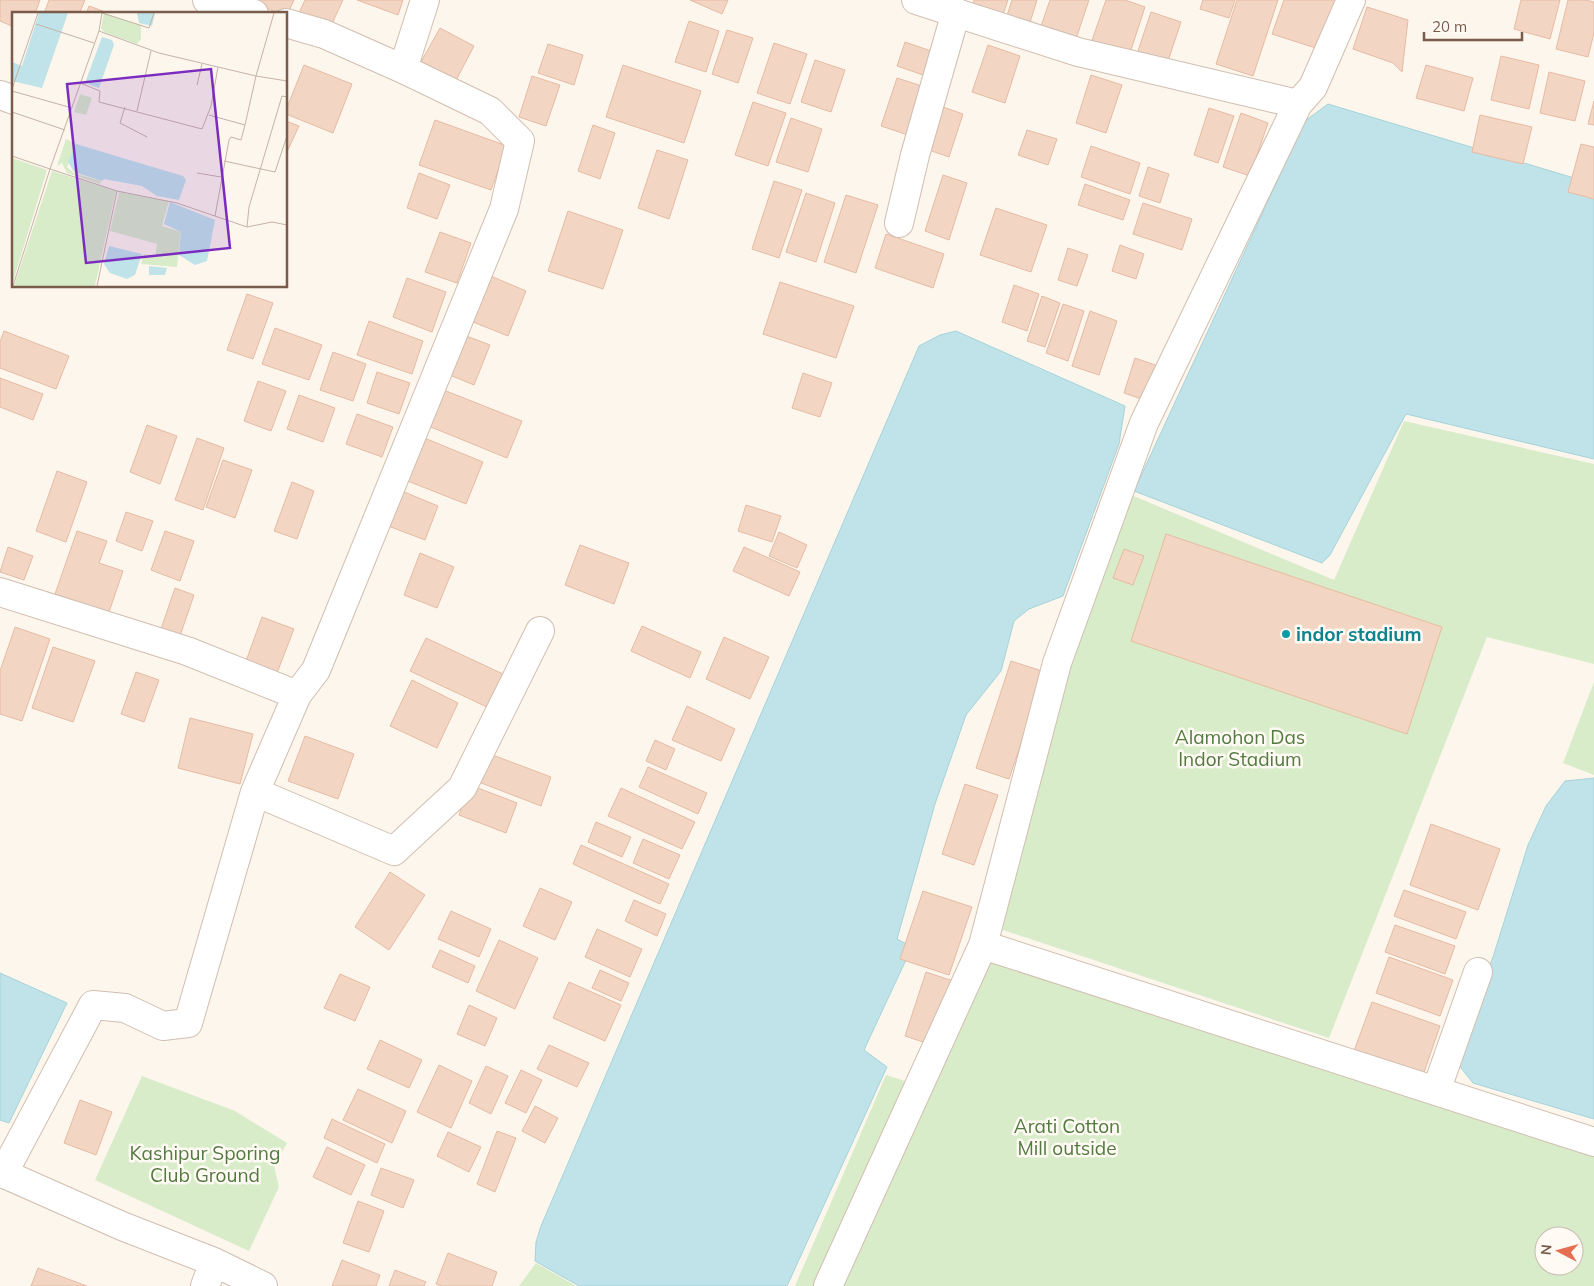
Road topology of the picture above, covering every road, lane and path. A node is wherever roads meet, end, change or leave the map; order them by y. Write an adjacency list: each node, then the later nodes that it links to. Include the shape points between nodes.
1 (207, 0): 5 (street)
2 (425, 0): 8 (street)
3 (916, 0): 6 (street)
4 (1351, 0): 11 (street, via 1313,87)
5 (247, 12)
6 (956, 12): 11 (street, via 1078,52); 12 (street, via 915,154)
7 (288, 24): 8 (street, via 324,34)
8 (403, 68): 15 (street, via 490,111 520,141 504,209 316,670)
9 (0, 95): 10 (street)
10 (12, 99)
11 (1298, 104): 17 (street, via 1144,424 1057,663)
12 (899, 223)
13 (0, 592): 15 (street, via 187,651)
14 (540, 631): 16 (street, via 462,788 394,850)
15 (297, 695): 16 (street)
16 (255, 792): 21 (street, via 188,1023 163,1026 125,1008 93,1005)
17 (983, 945): 19 (street); 24 (street)
18 (1478, 972): 19 (street)
19 (1436, 1091): 20 (street)
20 (1594, 1142)
21 (2, 1173): 22 (street, via 122,1226)
22 (210, 1274): 23 (street)
23 (263, 1286)
24 (828, 1286)

